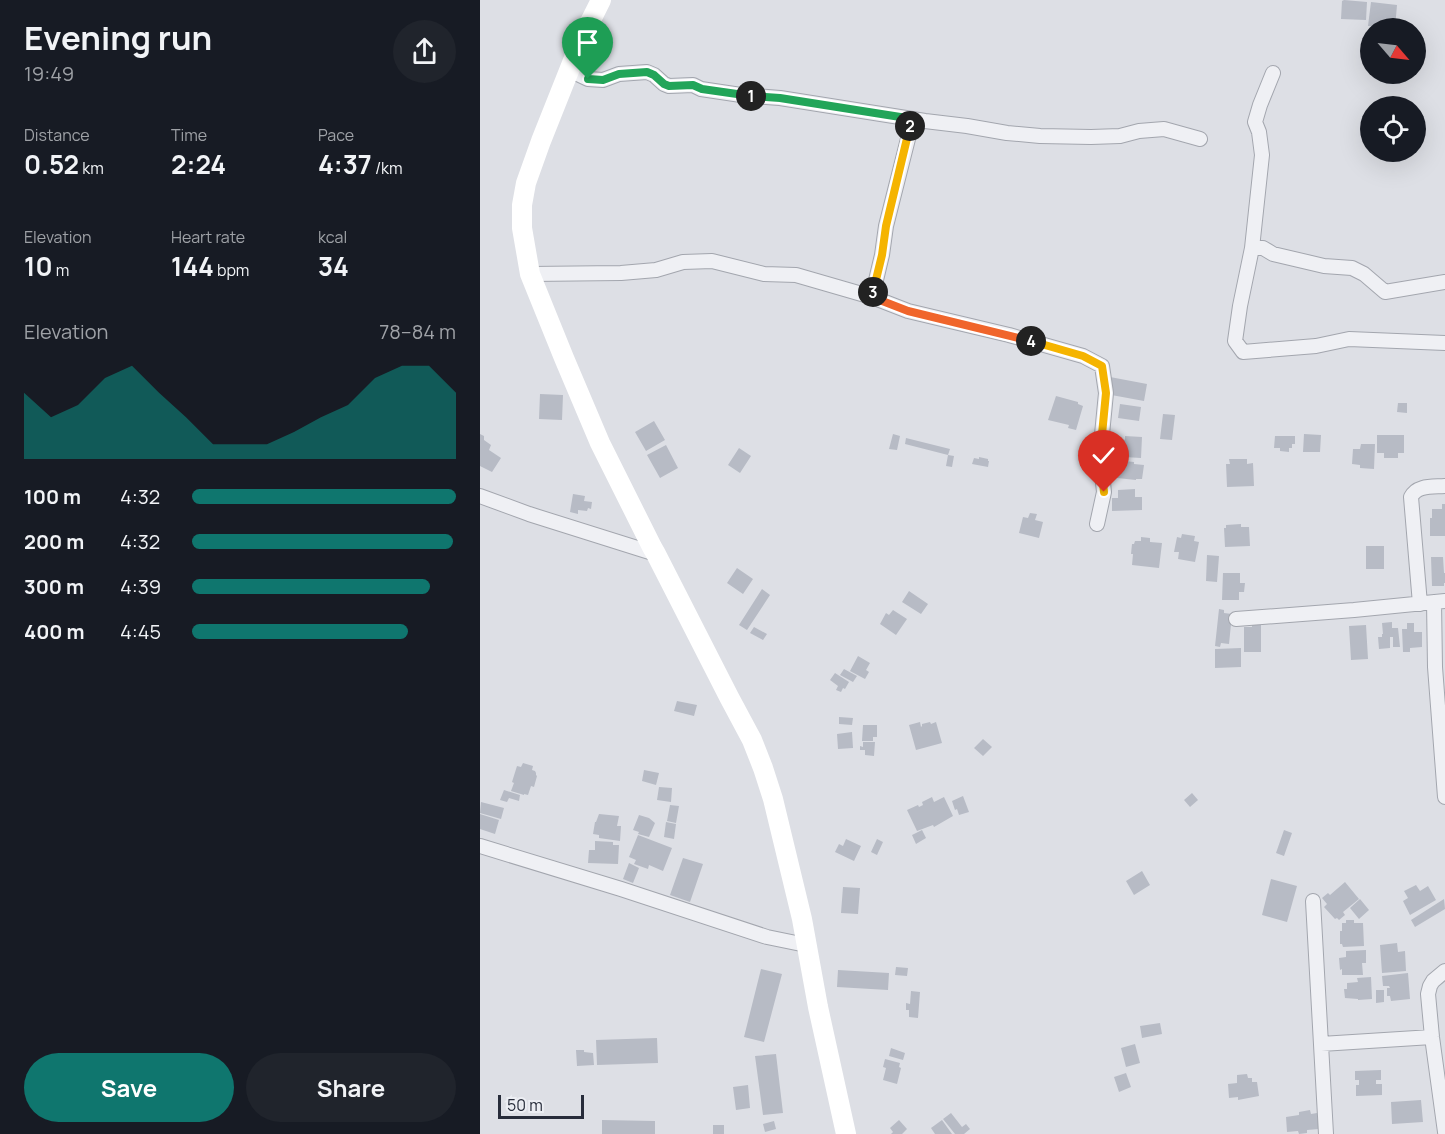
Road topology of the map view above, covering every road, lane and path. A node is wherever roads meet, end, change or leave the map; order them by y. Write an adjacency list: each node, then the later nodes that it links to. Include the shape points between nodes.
1 (601, 0): 2 (street)
2 (569, 70): 4 (street, via 588,79 603,80 619,74 647,72 669,86 693,85 741,96 780,98); 7 (street, via 526,183 522,228)
3 (1273, 72): 6 (street, via 1255,122 1262,155)
4 (913, 119): 5 (street, via 1040,136 1120,136 1164,129); 9 (street)
5 (1200, 139)
6 (1252, 248): 8 (street, via 1324,266 1352,268 1385,292); 10 (street, via 1235,341 1243,352 1349,339)
7 (530, 274): 9 (street, via 621,273 712,261 764,274 796,274); 14 (street, via 600,443)
8 (1445, 282)
9 (872, 297): 13 (street, via 908,311 1083,356 1102,366 1106,393 1100,455 1104,492)
10 (1445, 342)
11 (1445, 486): 15 (street, via 1421,488 1411,497)
12 (480, 496): 14 (street)
13 (1097, 524)
14 (656, 554): 20 (street, via 760,759 773,799)
15 (1433, 602): 16 (street); 17 (street)
16 (1236, 619)
17 (1445, 797)
18 (480, 846): 20 (street, via 767,937)
19 (1313, 901): 23 (street)
20 (806, 945): 25 (street)
21 (1445, 971): 22 (street, via 1433,981 1428,994)
22 (1432, 1037): 23 (street); 24 (street)
23 (1321, 1044): 26 (street)
24 (1445, 1132)
25 (846, 1134)
26 (1326, 1134)

